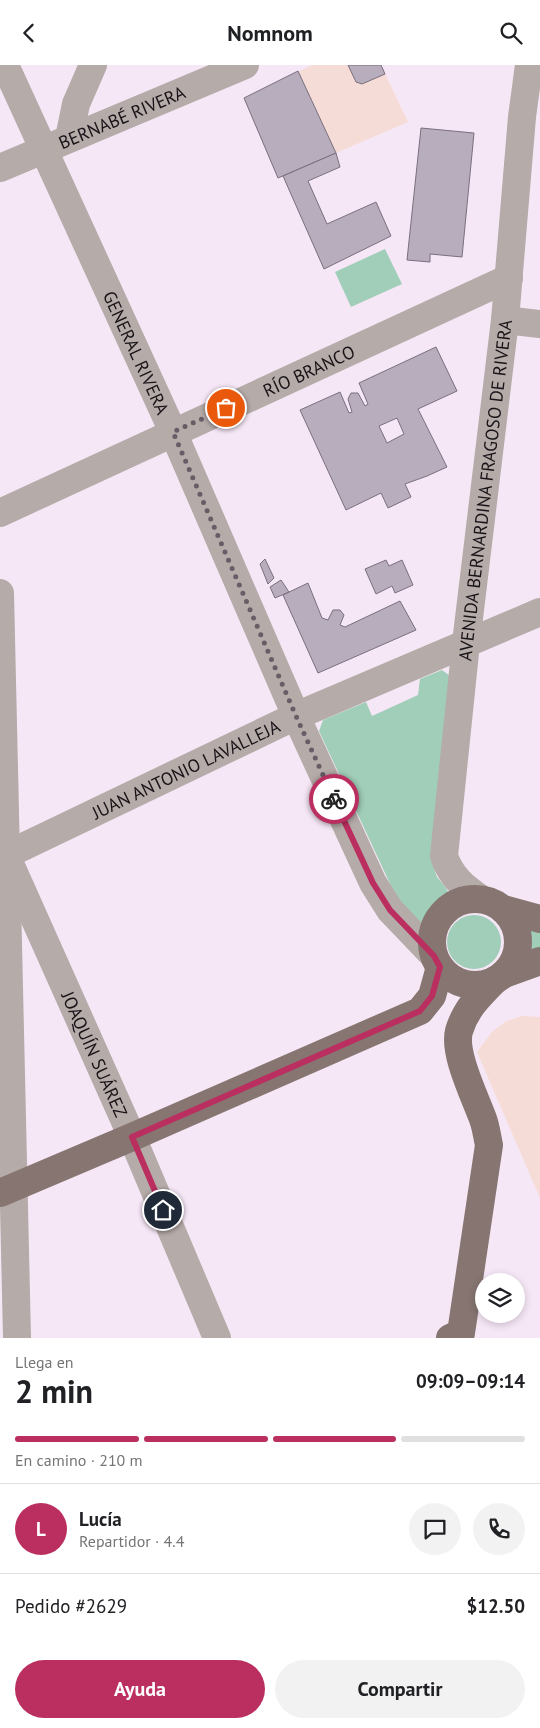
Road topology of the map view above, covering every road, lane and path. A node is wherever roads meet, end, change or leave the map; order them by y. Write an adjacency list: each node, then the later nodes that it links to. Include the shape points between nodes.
1 (5, 65): 7 (street, GENERAL RIVERA)
2 (93, 65): 6 (street, via 76,104)
3 (245, 65): 6 (street, BERNABÉ RIVERA)
4 (529, 65): 5 (street, AVENIDA BERNARDINA FRAGOSO DE RIVERA)
5 (531, 118): 9 (street, AVENIDA BERNARDINA FRAGOSO DE RIVERA)
6 (69, 138): 7 (street, BERNABÉ RIVERA)
7 (43, 149): 8 (street, BERNABÉ RIVERA); 12 (street, GENERAL RIVERA)
8 (0, 168)
9 (509, 278): 10 (street, AVENIDA BERNARDINA FRAGOSO DE RIVERA); 12 (street, RÍO BRANCO)
10 (505, 320): 11 (street); 16 (street, AVENIDA BERNARDINA FRAGOSO DE RIVERA)
11 (540, 324)
12 (173, 432): 13 (street, RÍO BRANCO); 17 (street, GENERAL RIVERA)
13 (0, 513)
14 (0, 593): 18 (street)
15 (540, 612): 16 (street, JUAN ANTONIO LAVALLEJA)
16 (466, 643): 17 (street, JUAN ANTONIO LAVALLEJA); 19 (street, AVENIDA BERNARDINA FRAGOSO DE RIVERA, via 444,856 459,883)
17 (296, 716): 18 (street, JUAN ANTONIO LAVALLEJA); 21 (street, GENERAL RIVERA, via 373,883 390,910)
18 (3, 857): 24 (street, JOAQUÍN SUÁREZ); 25 (street)
19 (492, 904): 20 (main road); 21 (main road, via 470,899 442,915 433,935 432,945); 23 (main road, via 511,919 518,942 512,965)
20 (540, 919)
21 (437, 961): 23 (main road, via 448,976 464,984 482,985); 24 (main road, via 432,996 420,1011)
22 (540, 961): 23 (main road)
23 (499, 978): 26 (main road, via 475,999 458,1032 464,1069 484,1121 489,1145)
24 (132, 1137): 25 (main road); 28 (street, JOAQUÍN SUÁREZ)
25 (7, 1190): 27 (street)
26 (457, 1336)
27 (17, 1338)
28 (217, 1338)

